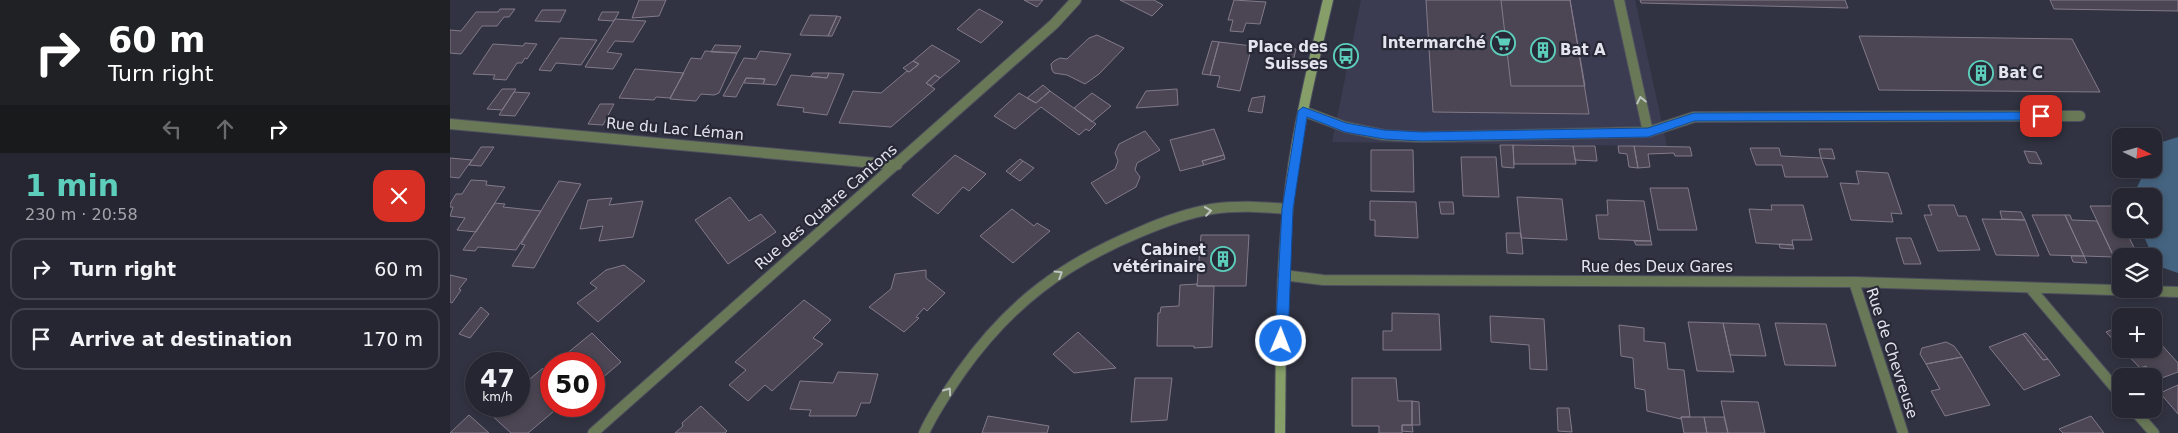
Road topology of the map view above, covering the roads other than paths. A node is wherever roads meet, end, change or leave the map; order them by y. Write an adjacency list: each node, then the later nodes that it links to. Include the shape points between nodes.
1 (1076, 0): 8 (street, Rue des Quatre Cantons, via 1054,24)
2 (1328, 0): 4 (main road)
3 (1619, 0): 7 (street, one-way to 3)
4 (1303, 111): 7 (street, via 1345,127 1412,136); 9 (main road)
5 (2080, 116): 7 (street, via 1694,117)
6 (450, 124): 8 (street, Rue du Lac Léman)
7 (1648, 132)
8 (897, 165): 16 (street, Rue des Quatre Cantons)
9 (1288, 209): 10 (main road); 17 (street, one-way to 9, via 930,417 979,346 1021,303 1057,275 1147,229 1202,211 1251,206)
10 (1284, 275): 11 (street, Rue des Deux Gares, via 1331,280); 18 (main road)
11 (1854, 282): 12 (street, Rue des Deux Gares); 19 (street, Rue de Chevreuse)
12 (2031, 289): 13 (street, Rue des Deux Gares); 14 (street)
13 (2176, 292)
14 (2112, 384)
15 (2141, 418): 20 (street)
16 (593, 433)
17 (924, 433)
18 (1280, 433)
19 (1903, 433)
20 (2154, 433)

